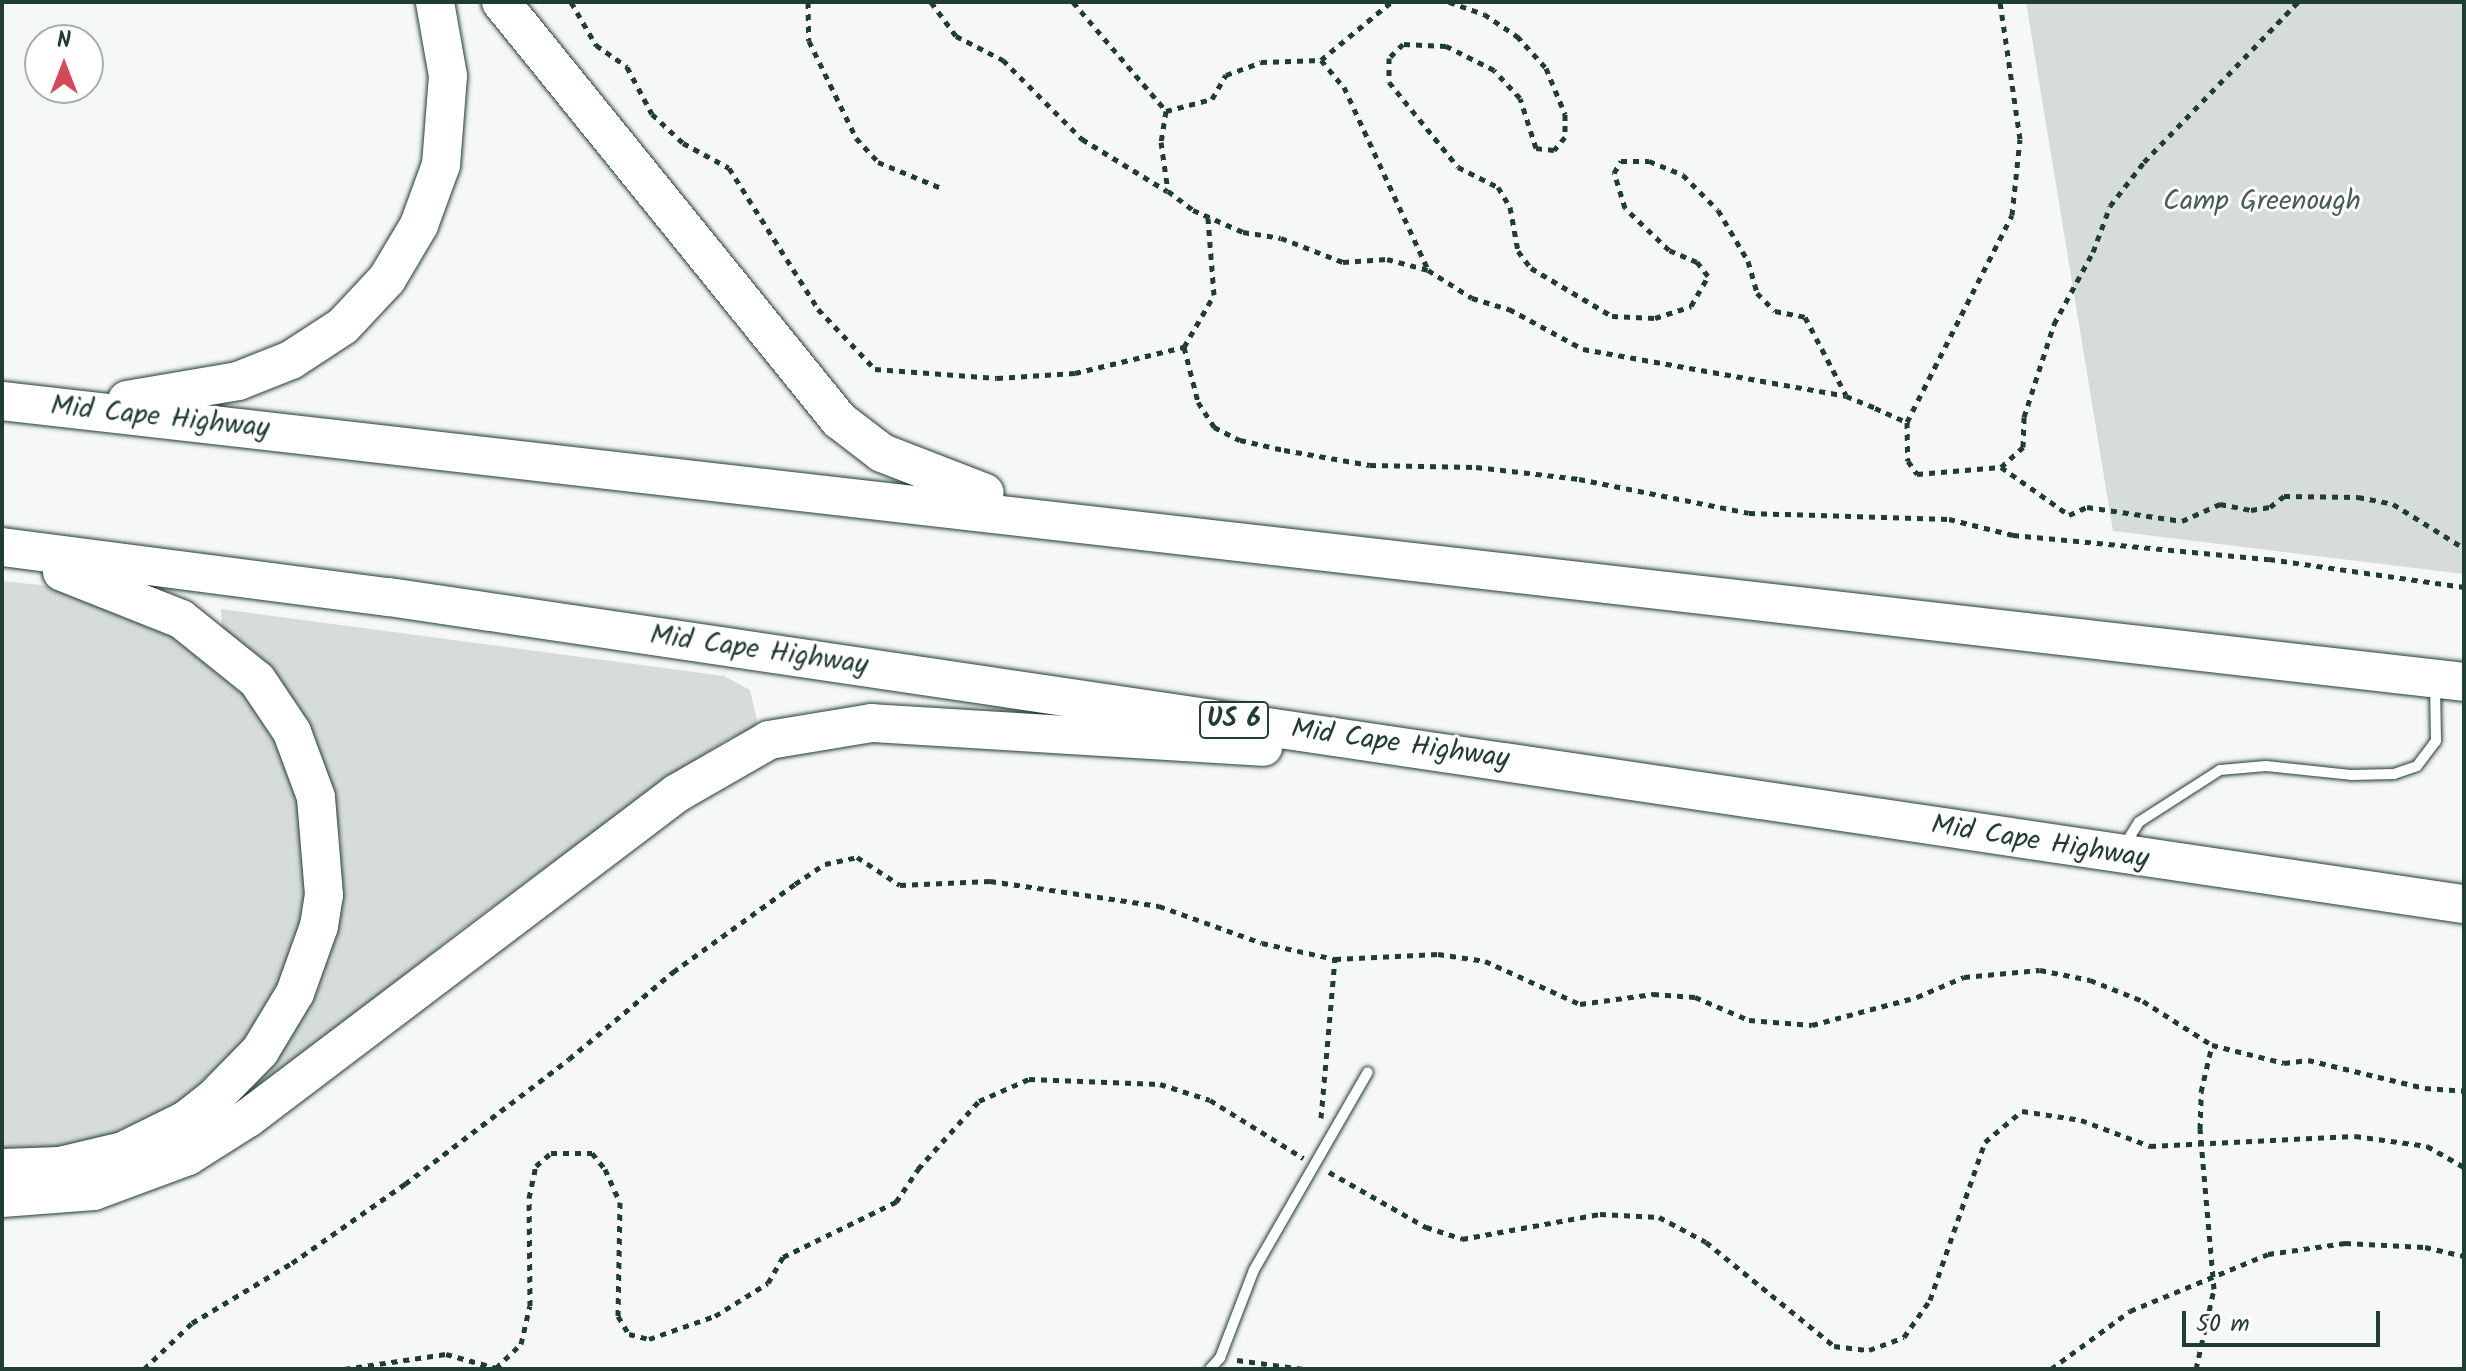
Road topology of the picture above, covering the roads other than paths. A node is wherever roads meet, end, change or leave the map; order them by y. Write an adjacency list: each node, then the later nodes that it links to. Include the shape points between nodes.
1 (435, 2): 4 (highway, via 448,76 441,165 404,254 368,302 318,344 266,371 174,395)
2 (501, 2): 5 (highway, via 839,420 907,465)
3 (2, 401): 4 (highway, Mid Cape Highway)
4 (67, 408): 5 (highway, Mid Cape Highway)
5 (1063, 518): 7 (highway, Mid Cape Highway)
6 (2, 550): 8 (highway, Mid Cape Highway / US 6, via 405,599); 12 (highway, via 153,605 235,659 276,704 292,732 316,797 324,862 319,926 309,961 279,1024 238,1076 186,1120 123,1151 60,1166)
7 (2449, 680): 9 (lane, via 2436,741 2417,766 2366,775 2266,766 2220,770 2139,822 2127,836)
8 (1520, 762): 9 (highway, Mid Cape Highway / US 6); 13 (highway, via 872,723 769,740 677,793 248,1118 188,1156 94,1191)
9 (2122, 856): 10 (highway, Mid Cape Highway / US 6)
10 (2464, 904)
11 (1368, 1072): 14 (lane, via 1254,1270 1220,1358)
12 (2, 1168)
13 (2, 1198)
14 (1210, 1369)

